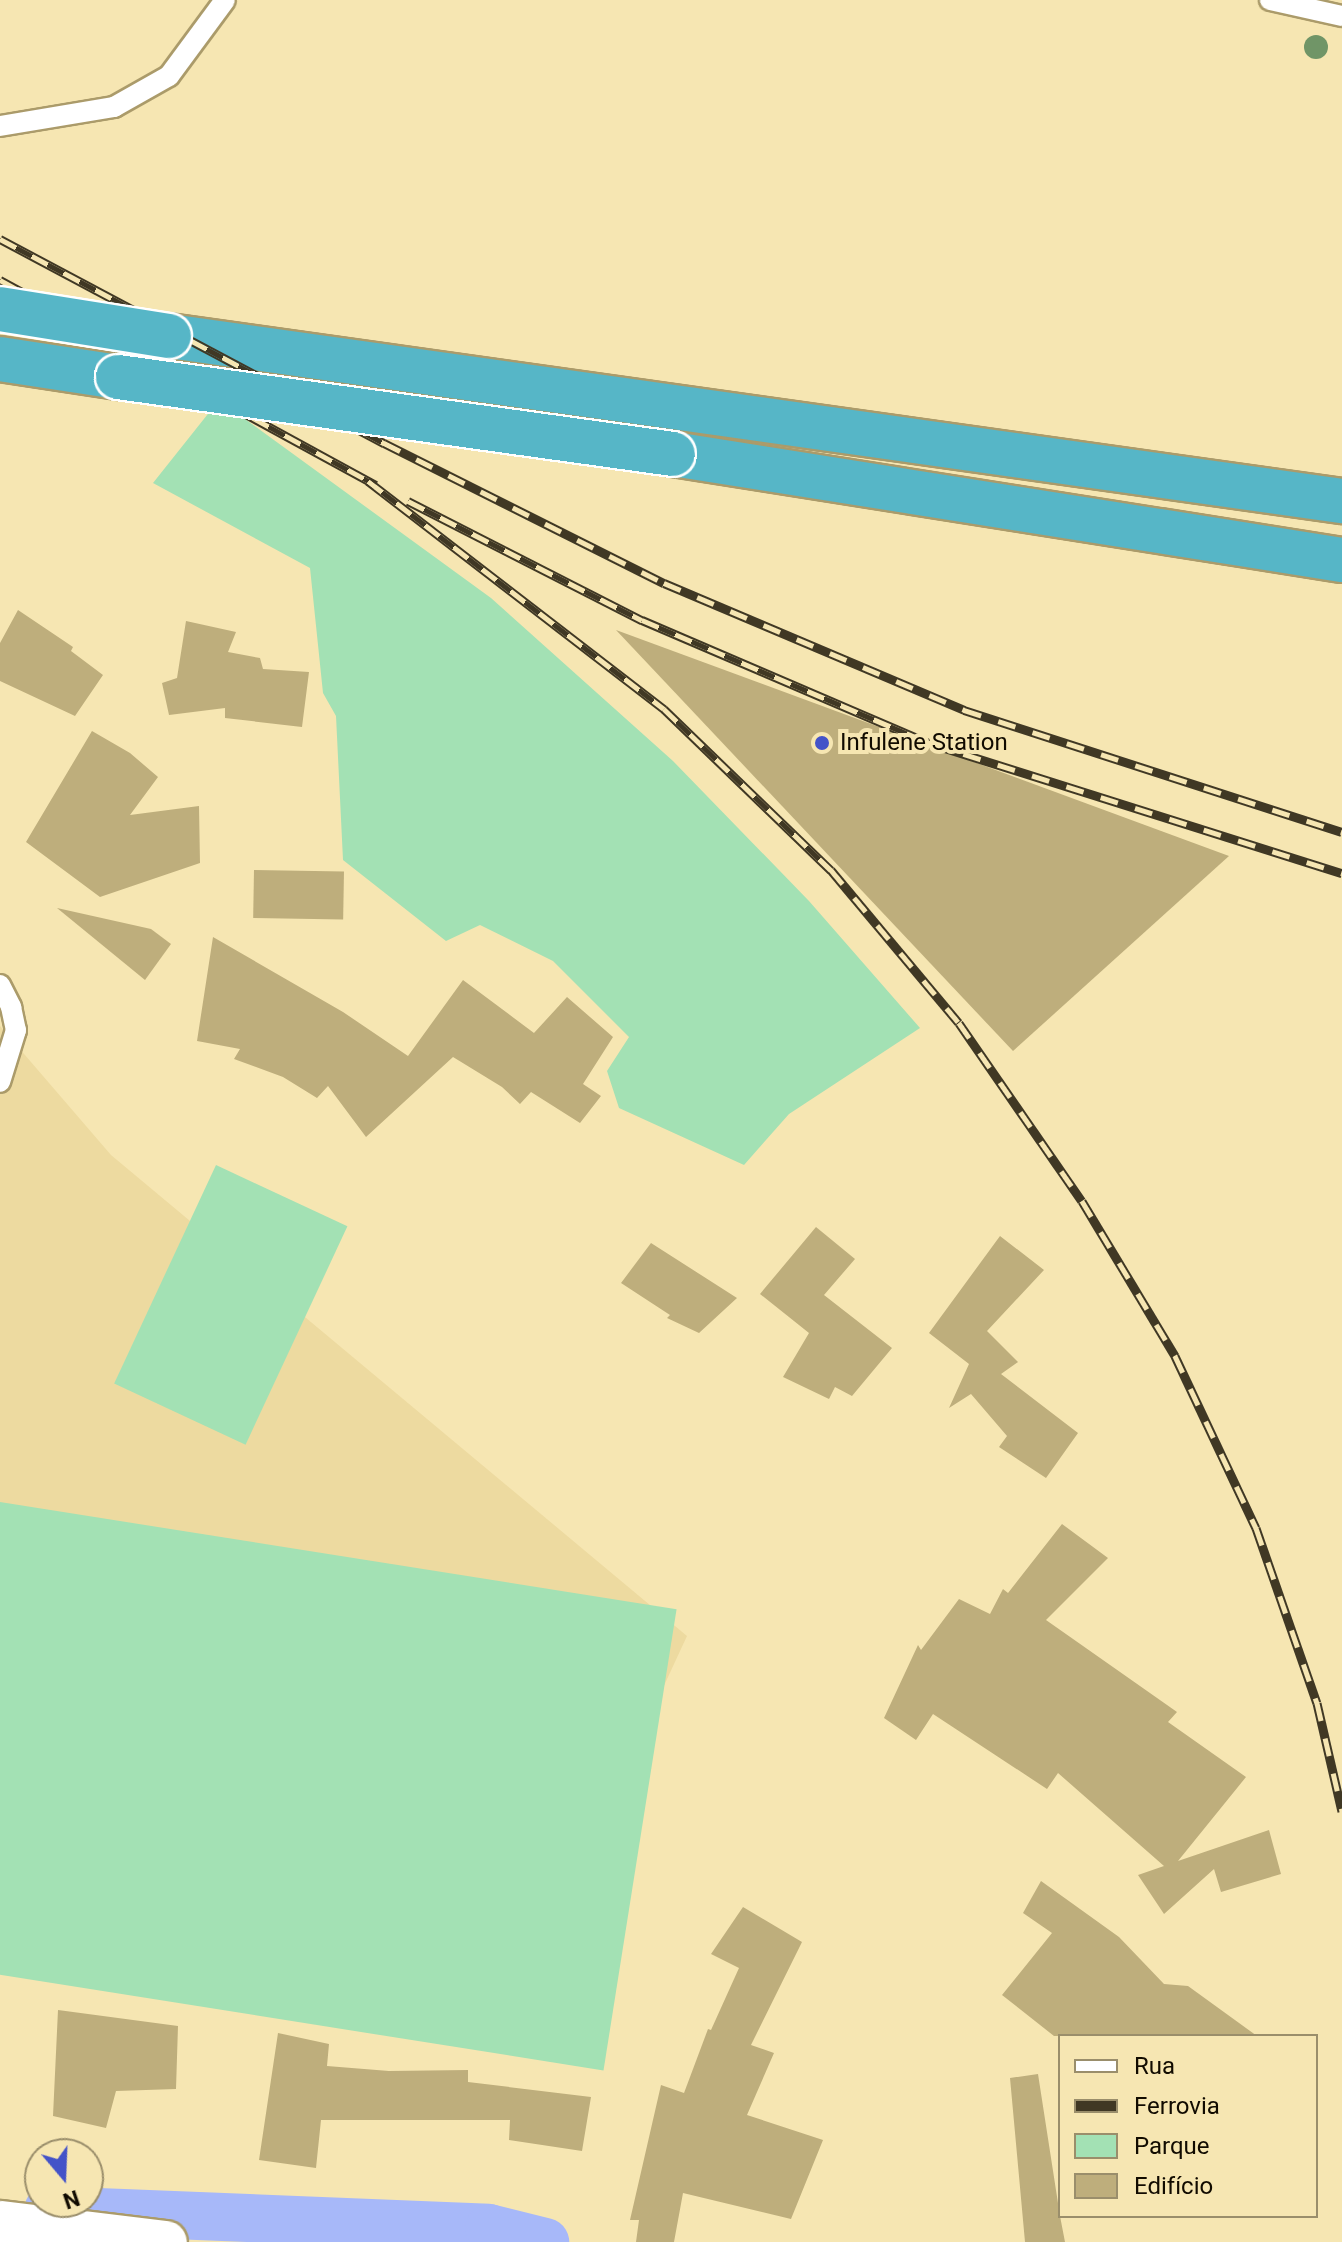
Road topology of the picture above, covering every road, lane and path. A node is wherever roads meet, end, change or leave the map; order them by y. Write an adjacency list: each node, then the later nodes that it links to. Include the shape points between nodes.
1 (225, 0): 5 (lane, via 169,76 142,92 114,107)
2 (1270, 0): 3 (lane)
3 (1299, 3): 4 (lane)
4 (1342, 16)
5 (0, 126)
6 (0, 309): 8 (highway, bridge)
7 (0, 359): 9 (highway, bridge, via 673,454)
8 (1342, 501)
9 (1342, 560)
10 (0, 985): 11 (lane, via 16,1030)
11 (0, 1082)
12 (0, 2222): 13 (street)
13 (166, 2242)

